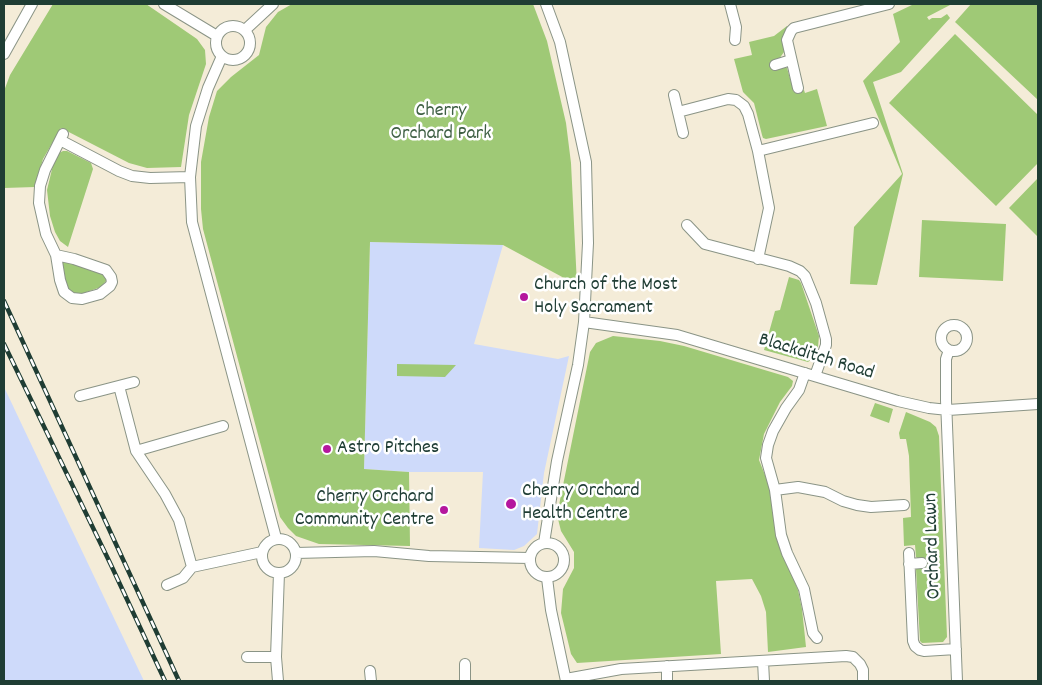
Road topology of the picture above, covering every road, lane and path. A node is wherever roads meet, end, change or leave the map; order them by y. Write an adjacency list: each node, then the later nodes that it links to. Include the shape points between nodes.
1 (32, 4): 10 (street)
2 (164, 4): 8 (street)
3 (273, 4): 7 (street)
4 (546, 4): 24 (street, via 562,52 586,162 588,243)
5 (730, 4): 9 (street, via 736,27)
6 (889, 4): 12 (street, via 794,28 787,40)
7 (245, 30): 8 (street, via 230,26); 11 (street, via 251,40 244,56 233,60)
8 (218, 36): 11 (street, via 216,46)
9 (735, 40)
10 (4, 54)
11 (222, 56): 20 (street, via 196,126)
12 (791, 60): 13 (street); 14 (street)
13 (775, 65)
14 (798, 88)
15 (674, 95): 16 (street)
16 (678, 112): 18 (street); 19 (street, via 728,99 736,100 748,114)
17 (873, 123): 19 (street)
18 (683, 133)
19 (758, 152): 23 (street, via 769,208)
20 (190, 177): 22 (street, via 150,178 118,172 61,137 42,178 39,203 46,234); 36 (street, via 192,222)
21 (687, 225): 23 (street, via 705,244)
22 (56, 255): 22 (street, via 106,270 111,277 110,286 100,294 72,298 64,292)
23 (758, 258): 26 (street, via 795,268 806,279 827,342)
24 (584, 322): 26 (street, Blackditch Road, via 676,335); 37 (street)
25 (949, 350): 31 (street, Orchard Lawn, via 946,359)
26 (810, 375): 31 (street, Blackditch Road, via 898,401); 34 (street, via 778,420 768,445 766,458)
27 (134, 382): 28 (street)
28 (119, 386): 29 (street); 33 (street)
29 (80, 396)
30 (1038, 404): 31 (street, Blackditch Road)
31 (948, 410): 49 (street, Orchard Lawn)
32 (223, 426): 33 (street)
33 (136, 451): 44 (street, via 179,520)
34 (775, 490): 35 (street, via 798,486 858,505); 48 (street, via 781,535 804,589 813,633)
35 (904, 505)
36 (276, 538): 38 (street, via 267,543); 39 (street, via 292,543)
37 (544, 543): 41 (street, via 532,551); 46 (street, via 560,549 565,563 559,574)
38 (262, 552): 44 (street); 45 (street, via 265,567)
39 (296, 553): 41 (street, via 374,552); 45 (street, via 294,565)
40 (909, 553): 43 (street)
41 (530, 558): 46 (street, via 533,571)
42 (922, 563): 43 (street)
43 (909, 564): 49 (street, via 915,646 924,651)
44 (192, 567): 47 (street, via 183,578)
45 (279, 573): 51 (street)
46 (547, 578): 55 (street, via 550,610)
47 (167, 585)
48 (817, 638)
49 (956, 649): 61 (street, Orchard Lawn)
50 (247, 656): 51 (street)
51 (276, 657): 56 (street)
52 (763, 661): 54 (street); 59 (street); 60 (street, via 853,657 863,670)
53 (465, 664): 57 (street)
54 (667, 666): 55 (street, via 621,669); 58 (street)
55 (566, 680)
56 (278, 681)
57 (465, 681)
58 (667, 681)
59 (764, 681)
60 (863, 681)
61 (957, 681)

